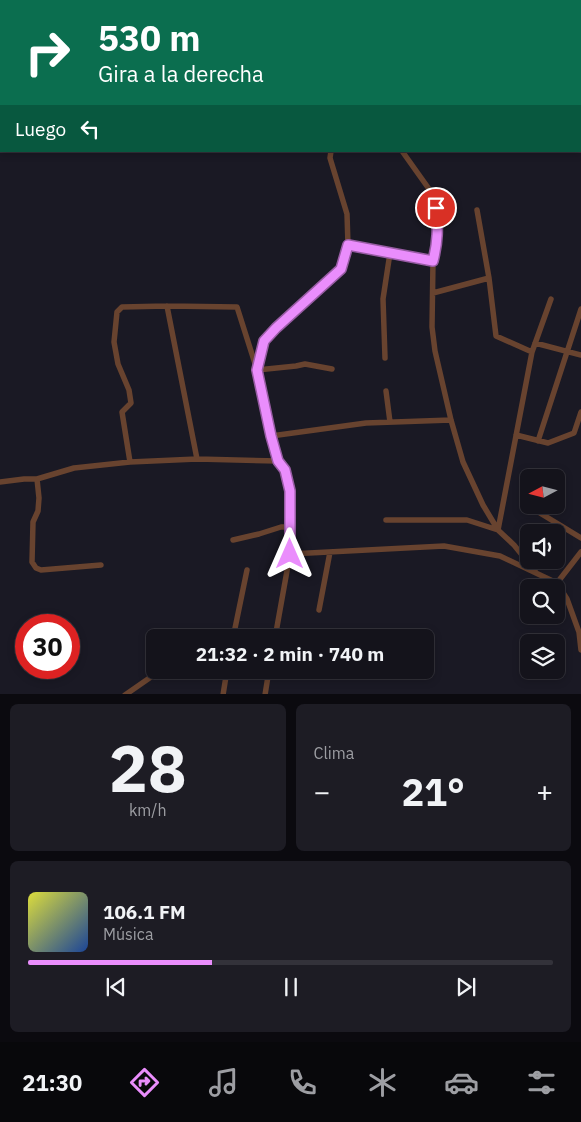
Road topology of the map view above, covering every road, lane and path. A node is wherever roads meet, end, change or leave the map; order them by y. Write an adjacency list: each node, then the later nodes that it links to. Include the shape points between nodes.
1 (331, 152): 4 (street, via 347,214)
2 (403, 152): 6 (street, via 434,196 438,234)
3 (477, 210): 7 (street)
4 (348, 245): 5 (street); 18 (street, via 341,269 264,341)
5 (390, 253): 6 (street); 16 (street, via 383,299)
6 (433, 261): 8 (street)
7 (489, 278): 8 (street); 14 (street, via 496,336)
8 (433, 293): 21 (street, via 435,351)
9 (551, 299): 12 (street)
10 (167, 306): 18 (street, via 237,307); 28 (street); 30 (street, via 122,307 117,312 114,342 131,403 122,412)
11 (581, 308): 13 (street)
12 (535, 343): 13 (street); 14 (street)
13 (568, 351): 15 (street); 27 (street)
14 (532, 352): 26 (street)
15 (581, 355)
16 (385, 358)
17 (332, 369): 18 (street, via 305,364)
18 (257, 370): 25 (street)
19 (386, 391): 22 (street)
20 (581, 412): 23 (street)
21 (451, 420): 22 (street); 36 (street, via 463,462)
22 (390, 422): 25 (street)
23 (574, 433): 24 (street); 27 (street, via 548,443)
24 (581, 434)
25 (271, 436): 29 (street)
26 (516, 436): 27 (street); 36 (street)
27 (538, 441)
28 (197, 460): 29 (street); 30 (street)
29 (278, 461): 35 (street, via 285,470 290,491)
30 (130, 462): 31 (street, via 74,468)
31 (37, 479): 32 (street); 42 (street, via 39,498 33,522 34,566 41,570)
32 (0, 482)
33 (542, 514): 37 (street)
34 (386, 520): 36 (street, via 467,520)
35 (290, 527): 38 (street); 41 (street)
36 (498, 530): 44 (street)
37 (581, 538)
38 (233, 540)
39 (330, 552): 41 (street); 44 (street, via 444,546 500,556); 48 (street)
40 (581, 552): 46 (street)
41 (290, 554): 50 (street)
42 (101, 565)
43 (247, 570): 49 (street)
44 (536, 572): 45 (street)
45 (549, 579)
46 (559, 579)
47 (565, 596): 51 (street, via 579,632)
48 (319, 610)
49 (235, 629)
50 (277, 629)
51 (581, 650)
52 (147, 679): 55 (street)
53 (226, 679): 56 (street)
54 (267, 679): 57 (street)
55 (124, 694)
56 (223, 694)
57 (264, 694)

